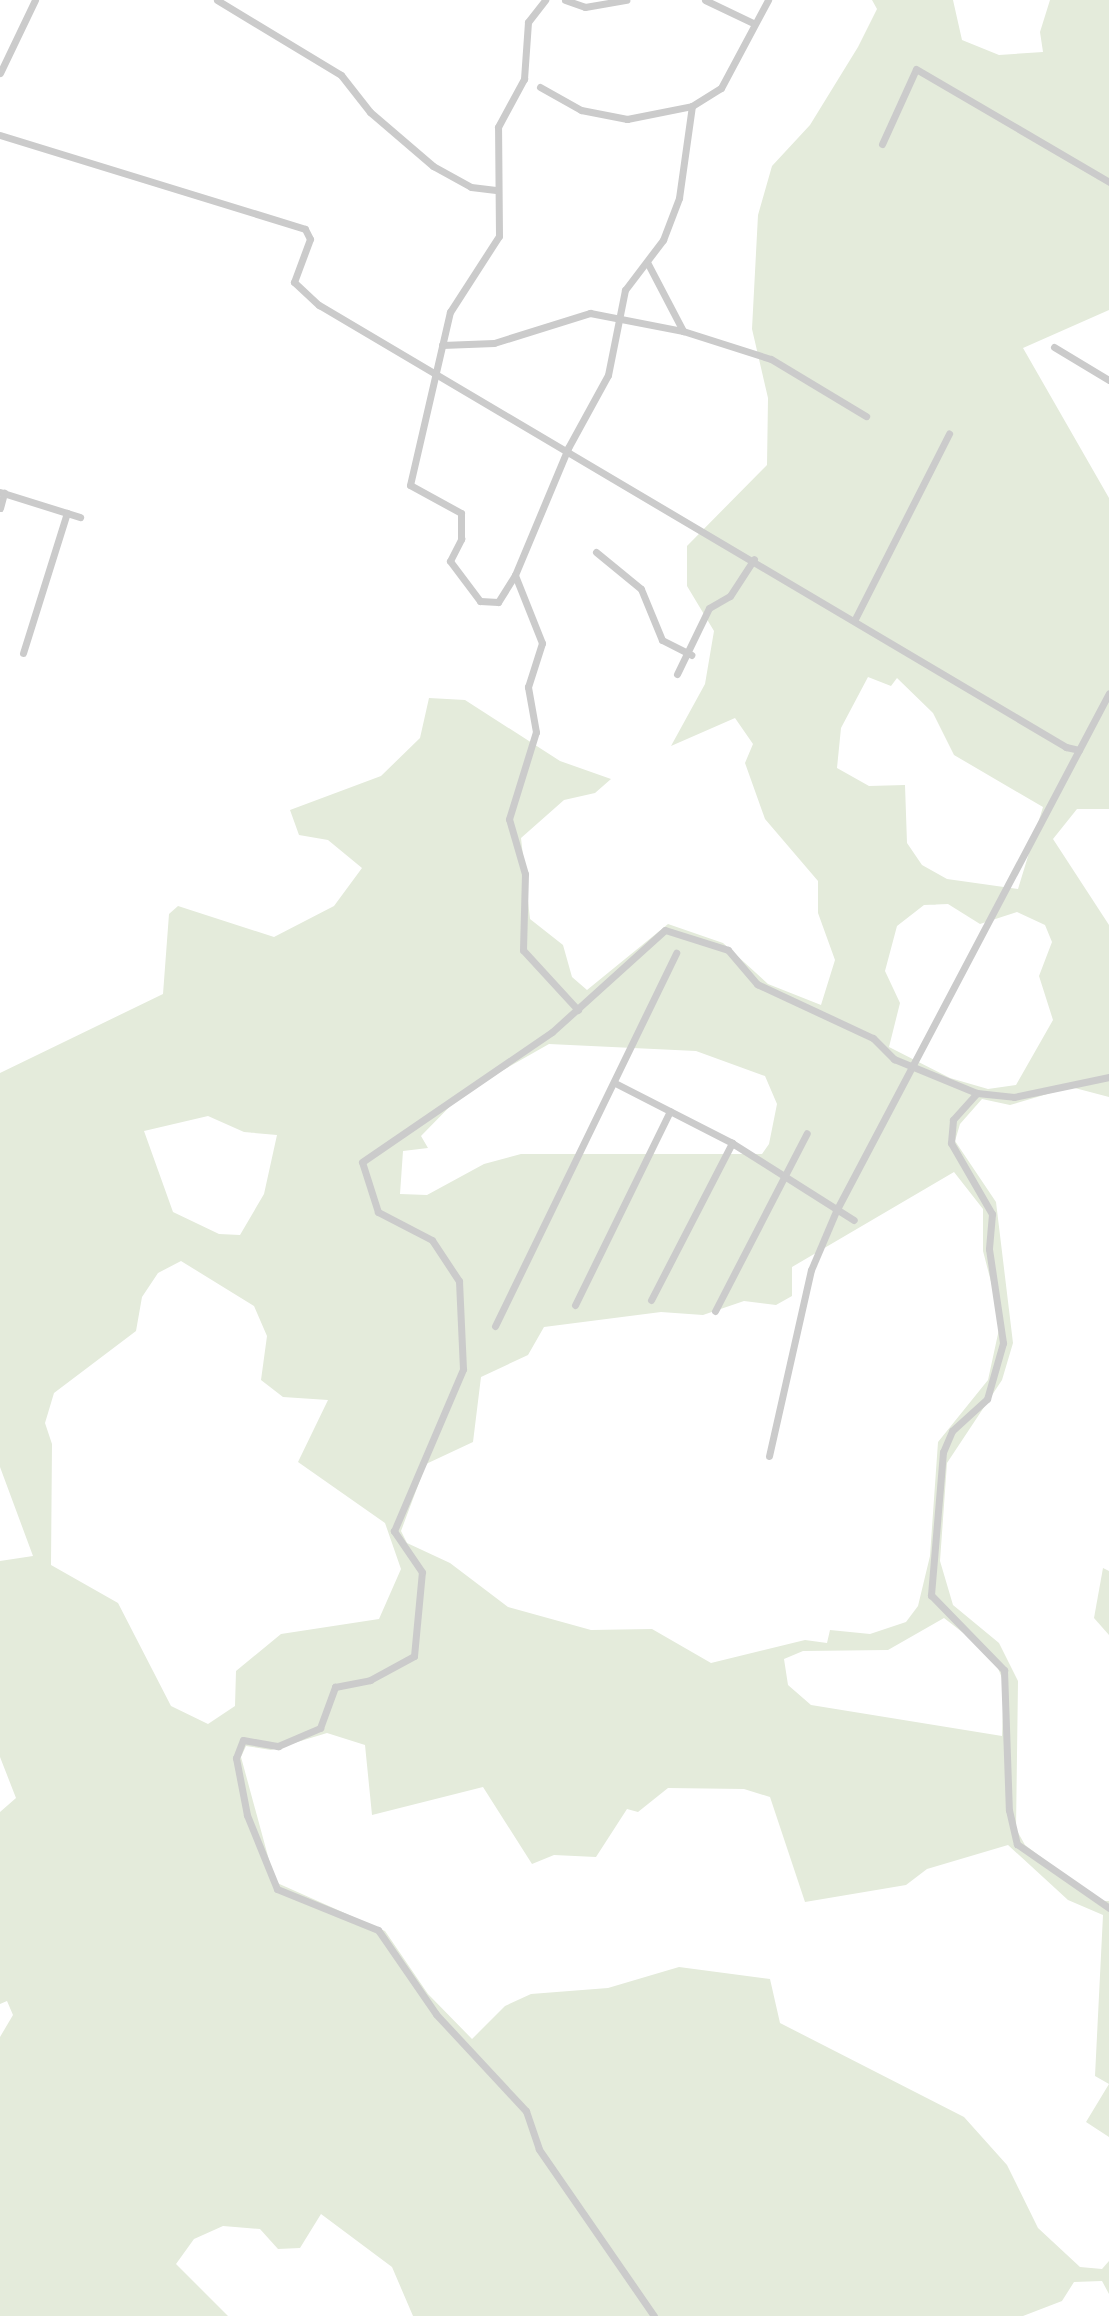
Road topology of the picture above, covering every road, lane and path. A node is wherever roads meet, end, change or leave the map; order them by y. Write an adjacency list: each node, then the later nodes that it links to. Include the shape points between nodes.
1 (35, 0): 9 (street)
2 (217, 0): 15 (street, via 341,75 370,112 433,166 471,187)
3 (545, 0): 15 (street, via 528,22 524,79 498,127)
4 (565, 0): 5 (street, via 585,7)
5 (626, 0)
6 (705, 0): 8 (street)
7 (768, 0): 8 (street)
8 (753, 23): 11 (street, via 721,88)
9 (0, 73)
10 (540, 87): 11 (street, via 581,110 627,119)
11 (692, 106): 16 (street, via 679,198)
12 (0, 135): 21 (street, via 305,229 310,239 294,275 296,288)
13 (882, 144): 14 (street, via 916,69)
14 (1109, 182)
15 (496, 190): 19 (street, via 499,236 471,271)
16 (647, 262): 17 (street, via 625,290); 18 (street)
17 (625, 316): 18 (street); 19 (street, via 560,317 494,343); 25 (street, via 608,375)
18 (683, 331): 23 (street, via 771,359)
19 (442, 345): 21 (street)
20 (1054, 347): 22 (street)
21 (436, 374): 25 (street); 32 (street, via 410,485 461,513 461,539 450,561 480,601 498,602)
22 (1109, 380)
23 (866, 416)
24 (949, 434): 33 (street)
25 (568, 448): 31 (street); 32 (street)
26 (2, 492): 27 (street); 28 (street)
27 (0, 508)
28 (67, 513): 29 (street); 34 (street)
29 (80, 517)
30 (596, 552): 35 (street, via 641,589 662,640)
31 (754, 559): 33 (street); 35 (street, via 730,596 709,608)
32 (515, 575): 40 (street, via 542,643 528,687 536,732 509,819 525,874 523,950)
33 (855, 619): 38 (street)
34 (23, 653)
35 (691, 655): 36 (street)
36 (677, 674)
37 (1109, 693): 38 (street)
38 (1079, 750): 41 (street)
39 (676, 953): 43 (street)
40 (578, 1010): 41 (street, via 665,930 728,950 757,984 873,1038 894,1059); 57 (street, via 362,1162 378,1212 432,1240 459,1281 463,1369 394,1531 422,1572 414,1656 370,1680 335,1687 320,1728 278,1746 243,1740 236,1758 247,1815 277,1889 378,1930 436,2014 526,2111 539,2149)
41 (914, 1062): 44 (street); 49 (street)
42 (1109, 1077): 44 (street, via 1014,1097)
43 (615, 1083): 45 (street); 54 (street)
44 (977, 1093): 56 (street, via 953,1120 951,1143 992,1214 989,1249 1003,1343 987,1399 952,1431 943,1452 931,1595 1004,1670 1009,1810 1017,1844)
45 (670, 1111): 47 (street); 52 (street)
46 (807, 1133): 48 (street)
47 (732, 1143): 48 (street); 51 (street)
48 (784, 1177): 49 (street); 53 (street)
49 (836, 1211): 50 (street); 55 (street, via 811,1270)
50 (854, 1220)
51 (651, 1300)
52 (575, 1305)
53 (715, 1311)
54 (495, 1326)
55 (769, 1456)
56 (1109, 1908)
57 (654, 2316)

